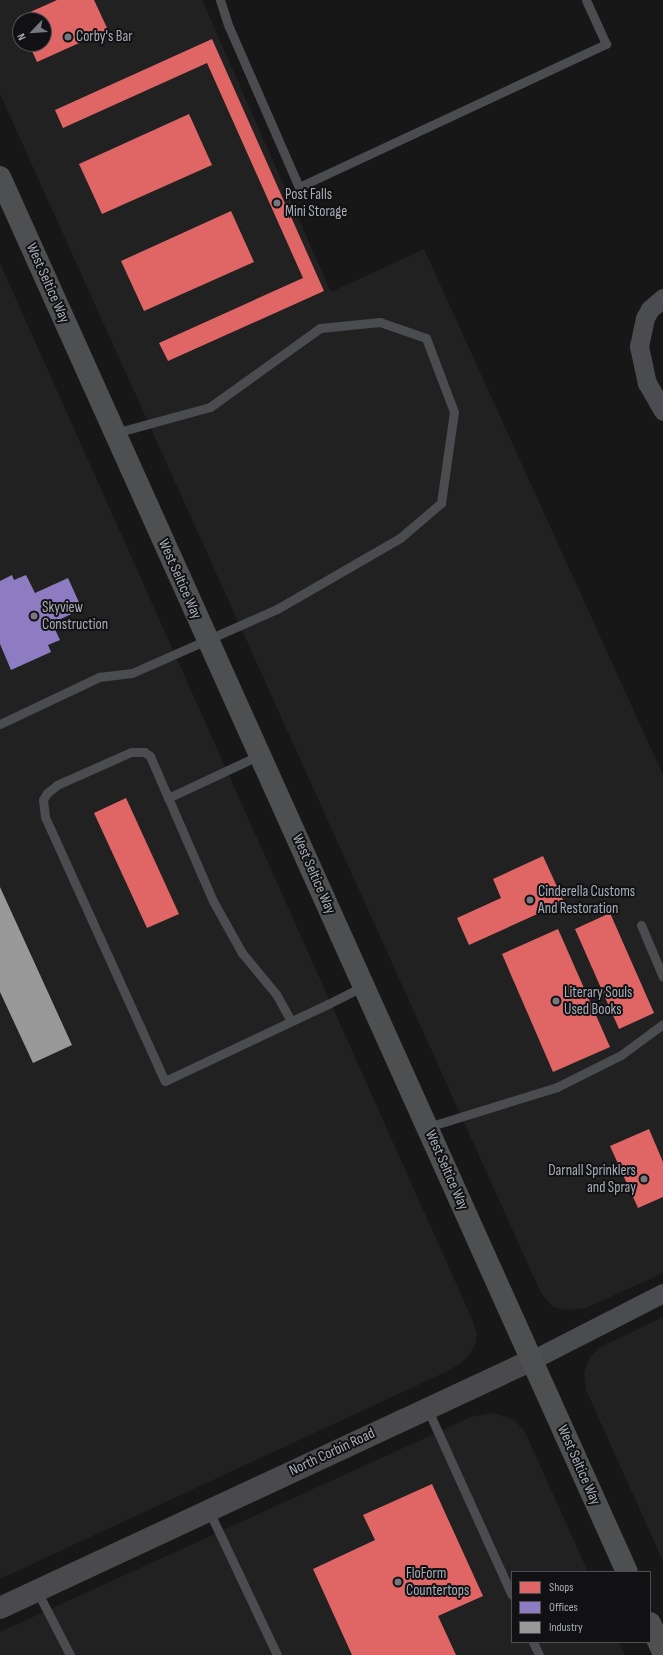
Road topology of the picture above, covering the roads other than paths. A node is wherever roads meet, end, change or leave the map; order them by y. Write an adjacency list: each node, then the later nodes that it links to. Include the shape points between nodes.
1 (220, 0): 2 (lane, via 229,27 299,187 606,44)
2 (586, 0)
3 (0, 177): 6 (main road, West Seltice Way)
4 (663, 298): 5 (street, via 650,309 645,318 639,346 647,383)
5 (663, 411)
6 (115, 433): 7 (main road, West Seltice Way); 7 (lane, via 210,407 320,328 380,322 426,338 454,412 441,503 400,538 302,596 277,610)
7 (208, 640): 8 (lane, via 132,673 99,677); 9 (main road, West Seltice Way)
8 (0, 724)
9 (260, 755): 10 (lane); 13 (main road, West Seltice Way)
10 (168, 798): 14 (lane, via 213,901 242,953 276,994); 14 (lane, via 150,756 144,752 131,752 57,785 42,800 45,817 165,1081)
11 (641, 925): 12 (lane)
12 (663, 977)
13 (364, 986): 14 (lane); 16 (main road, West Seltice Way)
14 (291, 1021)
15 (663, 1024): 16 (lane, via 622,1055 558,1087)
16 (428, 1127): 18 (main road, West Seltice Way)
17 (663, 1293): 18 (street, North Corbin Road)
18 (532, 1360): 19 (street, North Corbin Road); 21 (main road, West Seltice Way)
19 (427, 1408): 20 (street, North Corbin Road); 23 (lane)
20 (208, 1510): 22 (street, North Corbin Road); 29 (lane)
21 (627, 1571)
22 (37, 1591): 24 (street, North Corbin Road); 28 (lane)
23 (511, 1593)
24 (0, 1608)
25 (651, 1625): 27 (main road)
26 (533, 1643): 30 (lane)
27 (663, 1652)
28 (70, 1655)
29 (277, 1655)
30 (539, 1655)

